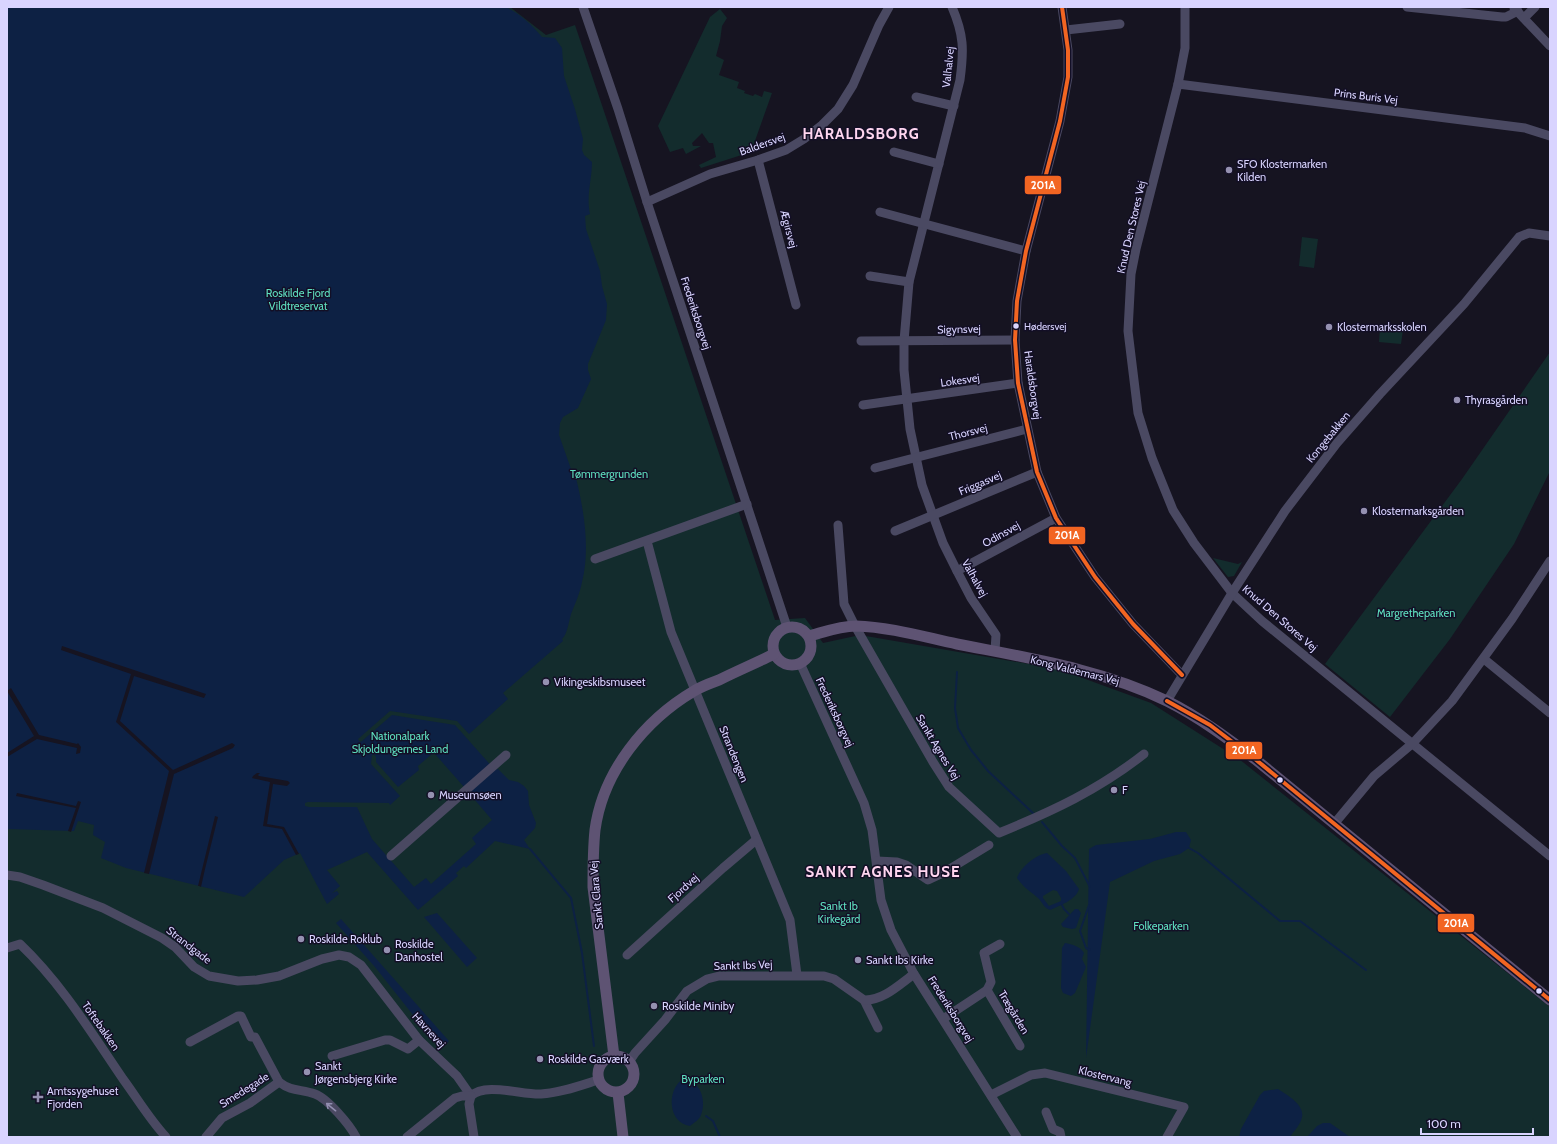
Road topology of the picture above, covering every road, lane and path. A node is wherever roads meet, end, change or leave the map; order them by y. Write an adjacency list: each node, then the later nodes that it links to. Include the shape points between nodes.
1 (583, 7): 19 (street, Frederiksborgvej)
2 (890, 7): 17 (street, Baldersvej, via 879,25 853,85 838,109 804,139 786,150)
3 (952, 7): 14 (street, Valhalvej, via 963,44 960,80)
4 (1062, 7): 10 (street, Haraldsborgvej)
5 (1185, 7): 12 (street, Knud Den Stores Vej, via 1185,48)
6 (1407, 7): 8 (street, via 1502,17)
7 (1535, 7): 8 (street)
8 (1518, 12): 11 (street)
9 (1120, 24): 10 (street)
10 (1066, 30): 23 (street, Haraldsborgvej, via 1068,77 1060,121)
11 (1550, 46)
12 (1178, 84): 15 (street, Prins Buris Vej, via 1525,128); 46 (street, Knud Den Stores Vej, via 1136,249 1128,331 1138,413 1162,484 1185,530)
13 (916, 97): 14 (street, Valhalvej)
14 (954, 106): 18 (street, Valhalvej)
15 (1550, 136)
16 (894, 152): 18 (street)
17 (758, 160): 19 (street, Baldersvej, via 710,174); 26 (street, Ægirsvej)
18 (939, 164): 21 (street, Valhalvej)
19 (647, 202): 37 (street, Frederiksborgvej)
20 (880, 212): 21 (street)
21 (924, 224): 23 (street); 25 (street, Valhalvej)
22 (1550, 236): 46 (street, Kongebakken, via 1529,233 1519,237 1464,304 1337,443 1285,511)
23 (1026, 250): 27 (street, Haraldsborgvej, via 1017,301)
24 (870, 276): 25 (street)
25 (909, 282): 29 (street, Valhalvej)
26 (796, 304)
27 (1015, 340): 29 (street, Sigynsvej); 30 (street, Haraldsborgvej)
28 (861, 341): 29 (street)
29 (904, 341): 31 (street, Valhalvej)
30 (1018, 383): 31 (street, Lokesvej); 33 (street, Haraldsborgvej)
31 (906, 400): 32 (street); 34 (street, Valhalvej)
32 (863, 405)
33 (1027, 429): 34 (street, Thorsvej); 36 (street, Haraldsborgvej)
34 (915, 458): 35 (street); 38 (street, Valhalvej)
35 (876, 468)
36 (1037, 472): 38 (street, Friggasvej); 39 (street, Haraldsborgvej)
37 (747, 504): 42 (street); 48 (street, Frederiksborgvej)
38 (933, 516): 41 (street); 45 (street, Valhalvej)
39 (1056, 518): 45 (street, Odinsvej); 54 (street, Haraldsborgvej, via 1095,577 1133,624)
40 (838, 525): 47 (street, Sankt Agnes Vej, via 844,599)
41 (895, 531)
42 (647, 541): 43 (street); 55 (street, Strandengen, via 671,632)
43 (595, 559)
44 (1549, 568): 52 (street)
45 (957, 571): 50 (street, Valhalvej, via 971,598 996,635)
46 (1232, 593): 54 (street, Kongebakken); 58 (street, Knud Den Stores Vej, via 1262,621)
47 (855, 626): 49 (main road, Kong Valdemars Vej); 50 (main road, Kong Valdemars Vej, via 879,628); 59 (street, Sankt Agnes Vej, via 948,787 1000,833 1092,790 1122,772)
48 (787, 627): 49 (main road, via 799,628); 51 (main road, via 777,632 774,637)
49 (809, 636): 53 (main road, via 809,654)
50 (995, 651): 56 (main road, Kong Valdemars Vej, via 1088,671 1123,682)
51 (774, 654): 53 (main road, via 782,663); 55 (main road, Sankt Clara Vej)
52 (1484, 659): 57 (street); 58 (street, via 1452,701)
53 (800, 663): 66 (street, Frederiksborgvej, via 864,803)
54 (1182, 675): 56 (street, Kongebakken)
55 (695, 690): 62 (street, Strandengen); 83 (main road, Sankt Clara Vej, via 669,708 629,749 606,792 595,828 593,887)
56 (1167, 701): 61 (main road, Kong Valdemars Vej, via 1210,725)
57 (1550, 713)
58 (1413, 744): 61 (street, via 1374,776); 65 (street, Knud Den Stores Vej)
59 (1144, 754)
60 (506, 755): 64 (street)
61 (1334, 824): 76 (main road, Kong Valdemars Vej)
62 (756, 840): 71 (street, Fjordvej); 73 (street, Strandengen, via 790,920)
63 (989, 845): 66 (street, via 928,880 906,865)
64 (390, 856)
65 (1550, 856)
66 (877, 860): 72 (street, Frederiksborgvej, via 883,907 891,930)
67 (7, 875): 70 (street, Strandgade, via 20,877 103,908 162,938 175,947 194,967 209,976 238,981 257,980 278,976)
68 (1000, 944): 74 (street, Trægården, via 984,953 990,982)
69 (7, 948): 91 (street, Toftebakken, via 20,944 40,963)
70 (339, 955): 79 (street, Havnevej, via 349,957 360,964)
71 (627, 955)
72 (914, 974): 75 (street, via 875,1000); 77 (street, Frederiksborgvej)
73 (797, 976): 75 (street, Sankt Ibs Vej, via 824,976 834,979); 84 (street, Sankt Ibs Vej, via 719,976 698,983 687,992)
74 (987, 990): 77 (street, Trægården); 81 (street, Trægården)
75 (864, 1000): 78 (street, Sankt Ibs Vej)
76 (1550, 1000)
77 (943, 1019): 88 (street, Frederiksborgvej)
78 (878, 1028)
79 (419, 1040): 82 (street, via 408,1049 385,1040); 89 (street, Havnevej, via 457,1076)
80 (190, 1042): 86 (street, via 241,1016)
81 (1020, 1046)
82 (332, 1056)
83 (614, 1056): 84 (main road, via 625,1058); 85 (main road, via 600,1064)
84 (629, 1062): 87 (main road, via 634,1071 633,1081 625,1090)
85 (598, 1080): 87 (main road, via 606,1090); 89 (street, via 557,1092 540,1094 486,1090 476,1091)
86 (279, 1082): 92 (street, Smedegade, via 250,1103 222,1118); 93 (street, one-way to 86, via 337,1111 316,1094 301,1092)
87 (618, 1093): 96 (main road)
88 (991, 1095): 97 (street, Frederiksborgvej); 99 (street, Klostervang, via 1031,1075 1045,1074 1184,1107)
89 (471, 1096): 94 (street, via 455,1098); 95 (street, via 469,1104)
90 (1046, 1112): 98 (street, via 1053,1129 1060,1132)
91 (166, 1137)
92 (206, 1137)
93 (356, 1137)
94 (407, 1137)
95 (474, 1137)
96 (624, 1137)
97 (1017, 1137)
98 (1061, 1137)
99 (1167, 1137)

